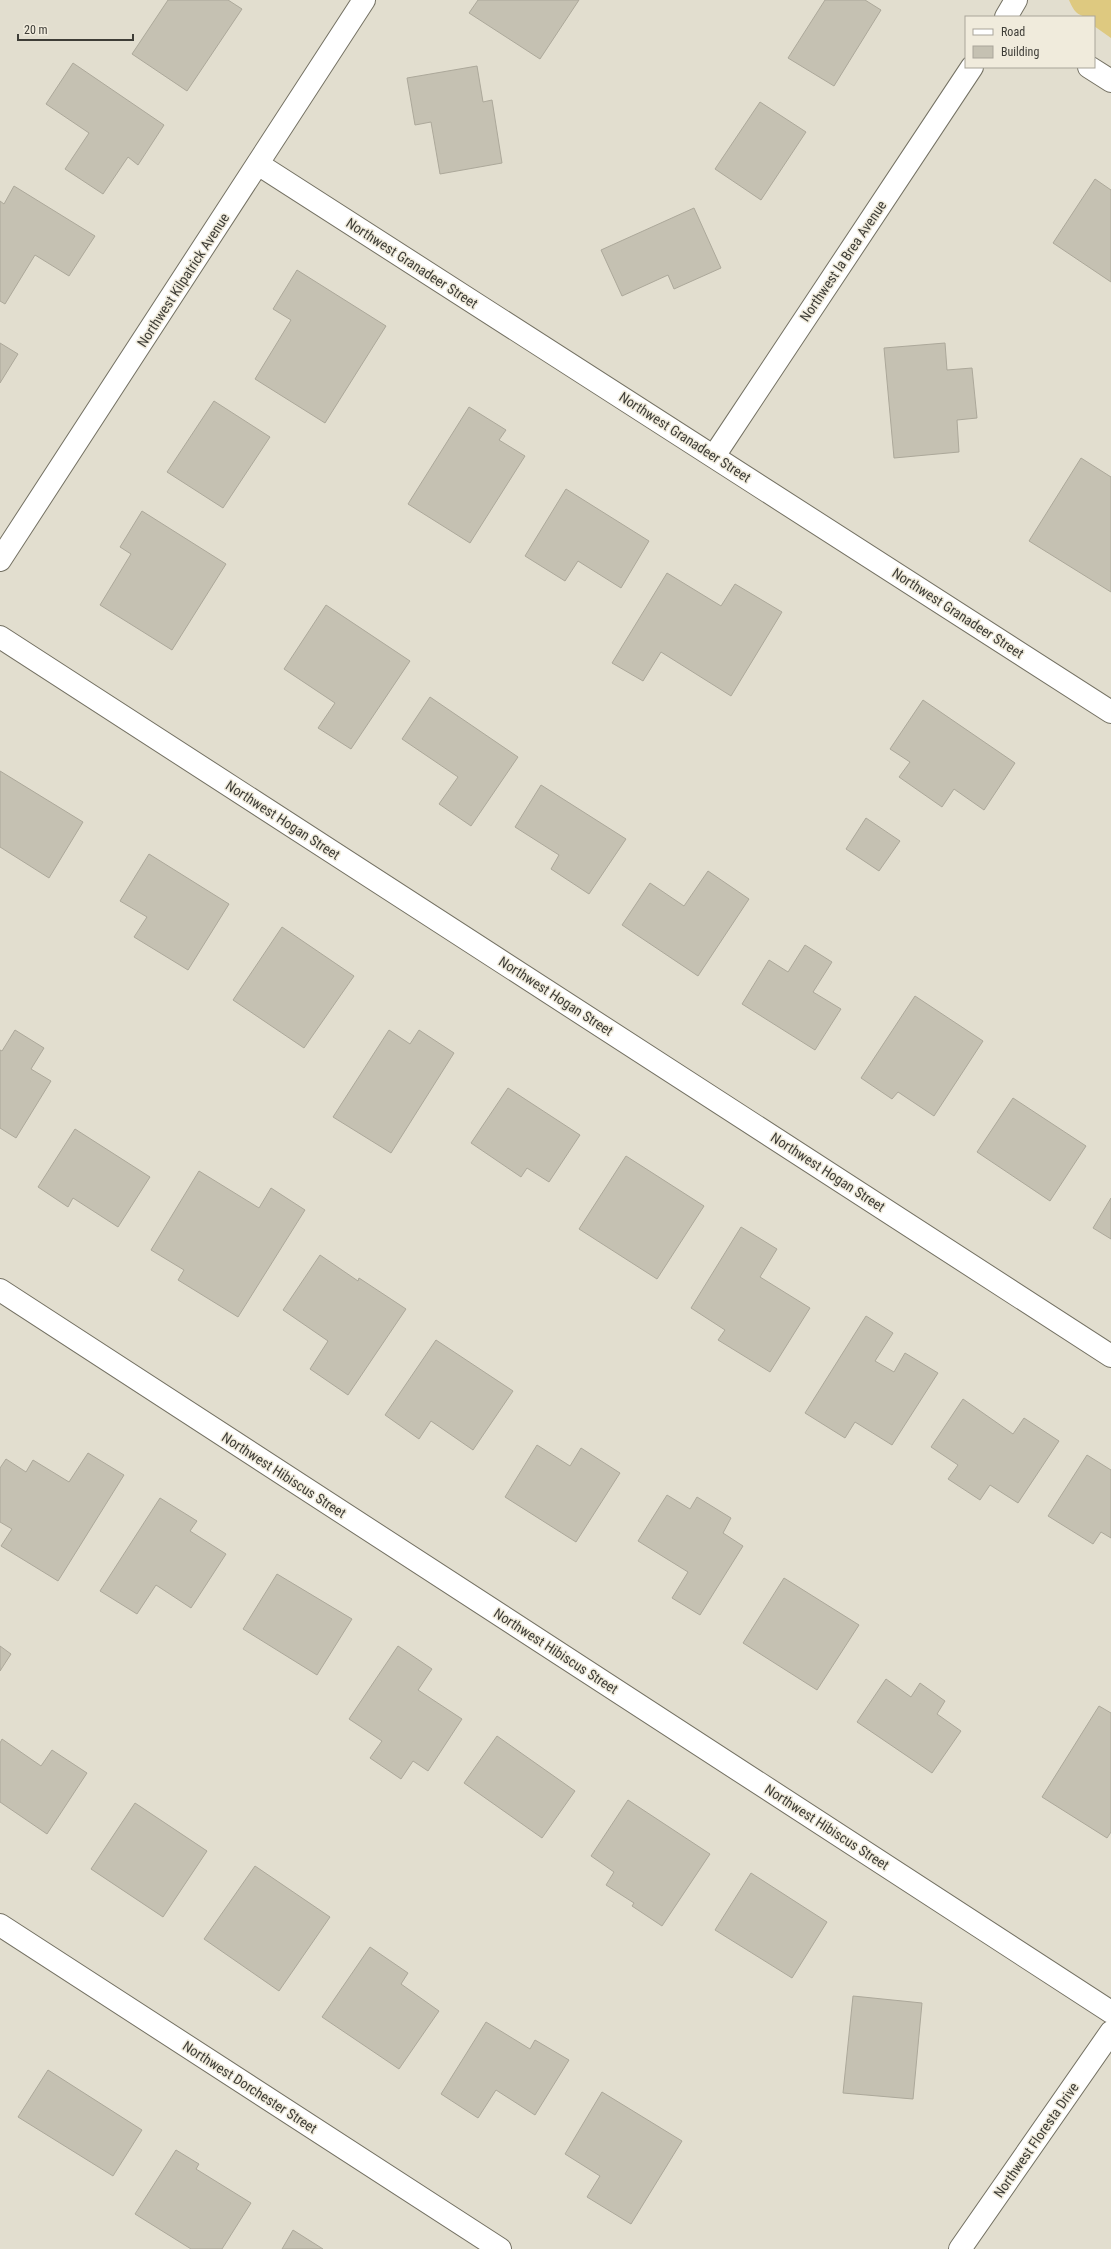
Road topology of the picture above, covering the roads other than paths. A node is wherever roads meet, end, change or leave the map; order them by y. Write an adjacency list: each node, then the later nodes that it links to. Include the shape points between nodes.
1 (364, 0): 5 (street, Northwest Kilpatrick Avenue)
2 (971, 68): 6 (street, Northwest la Brea Avenue)
3 (1091, 68): 4 (street)
4 (1111, 81)
5 (258, 164): 6 (street, Northwest Granadeer Street); 7 (street, Northwest Kilpatrick Avenue)
6 (714, 456): 9 (street, Northwest Granadeer Street)
7 (0, 560)
8 (0, 637): 11 (street, Northwest Hogan Street)
9 (1111, 712)
10 (0, 1290): 13 (street, Northwest Hibiscus Street)
11 (1111, 1356)
12 (0, 1925): 15 (street, Northwest Dorchester Street)
13 (1111, 2012)
14 (1111, 2032): 16 (street, Northwest Floresta Drive)
15 (500, 2249)
16 (960, 2249)

